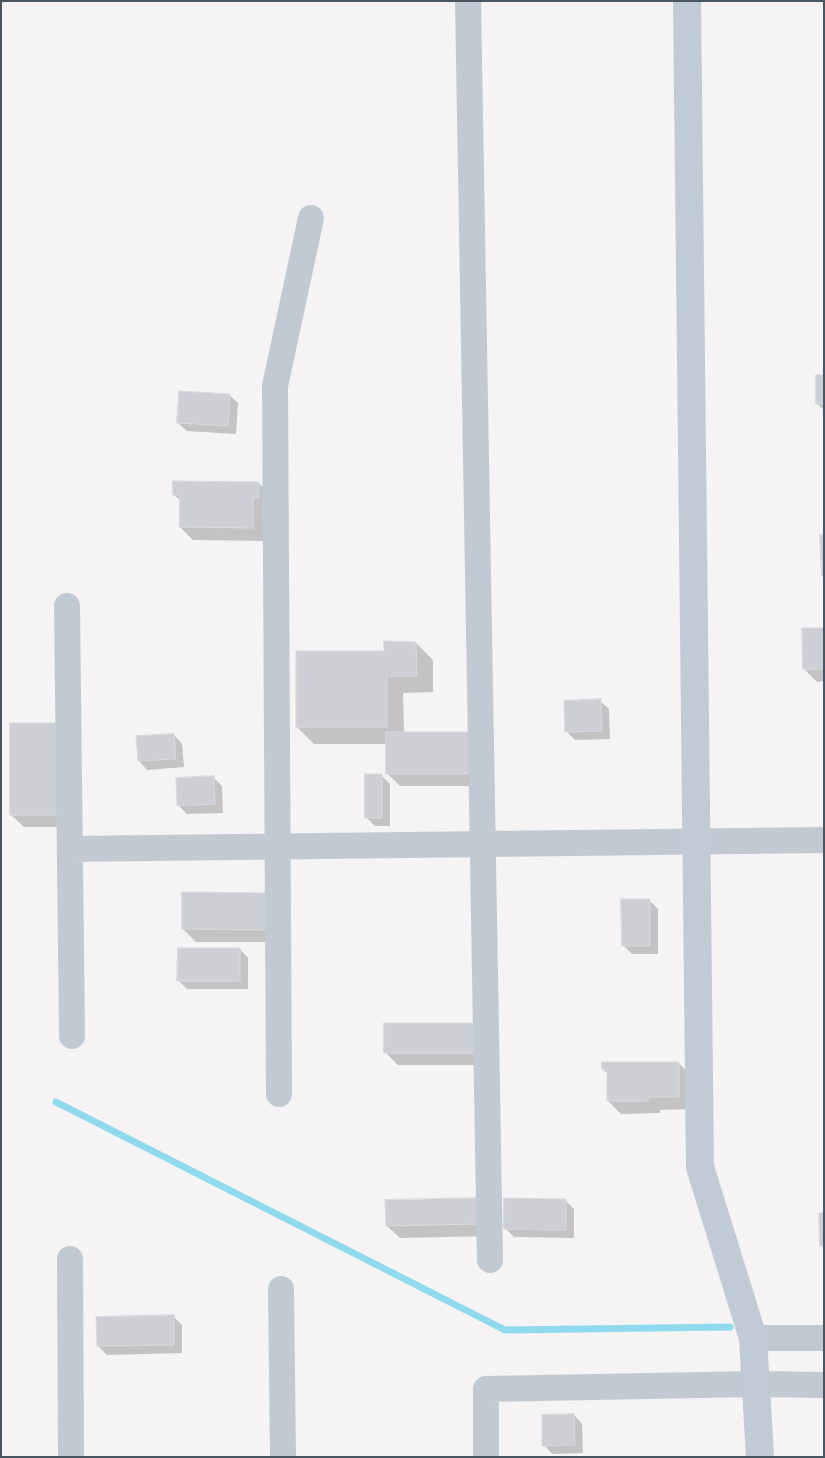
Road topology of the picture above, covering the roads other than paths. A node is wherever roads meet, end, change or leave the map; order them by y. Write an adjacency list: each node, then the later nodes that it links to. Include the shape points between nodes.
1 (468, 1): 7 (street)
2 (687, 1): 6 (street)
3 (311, 218): 8 (street, via 275,386)
4 (67, 606): 9 (street)
5 (824, 840): 6 (street)
6 (697, 841): 7 (street); 15 (street, via 700,1167)
7 (483, 844): 8 (street); 13 (street)
8 (278, 846): 9 (street); 11 (street)
9 (70, 849): 10 (street)
10 (72, 1036)
11 (279, 1094)
12 (70, 1259): 19 (street)
13 (490, 1260)
14 (281, 1289): 20 (street)
15 (753, 1338): 16 (street); 17 (street)
16 (824, 1338)
17 (756, 1384): 18 (street); 21 (street, via 486,1389); 22 (street)
18 (824, 1384)
19 (71, 1457)
20 (283, 1457)
21 (486, 1457)
22 (760, 1457)

